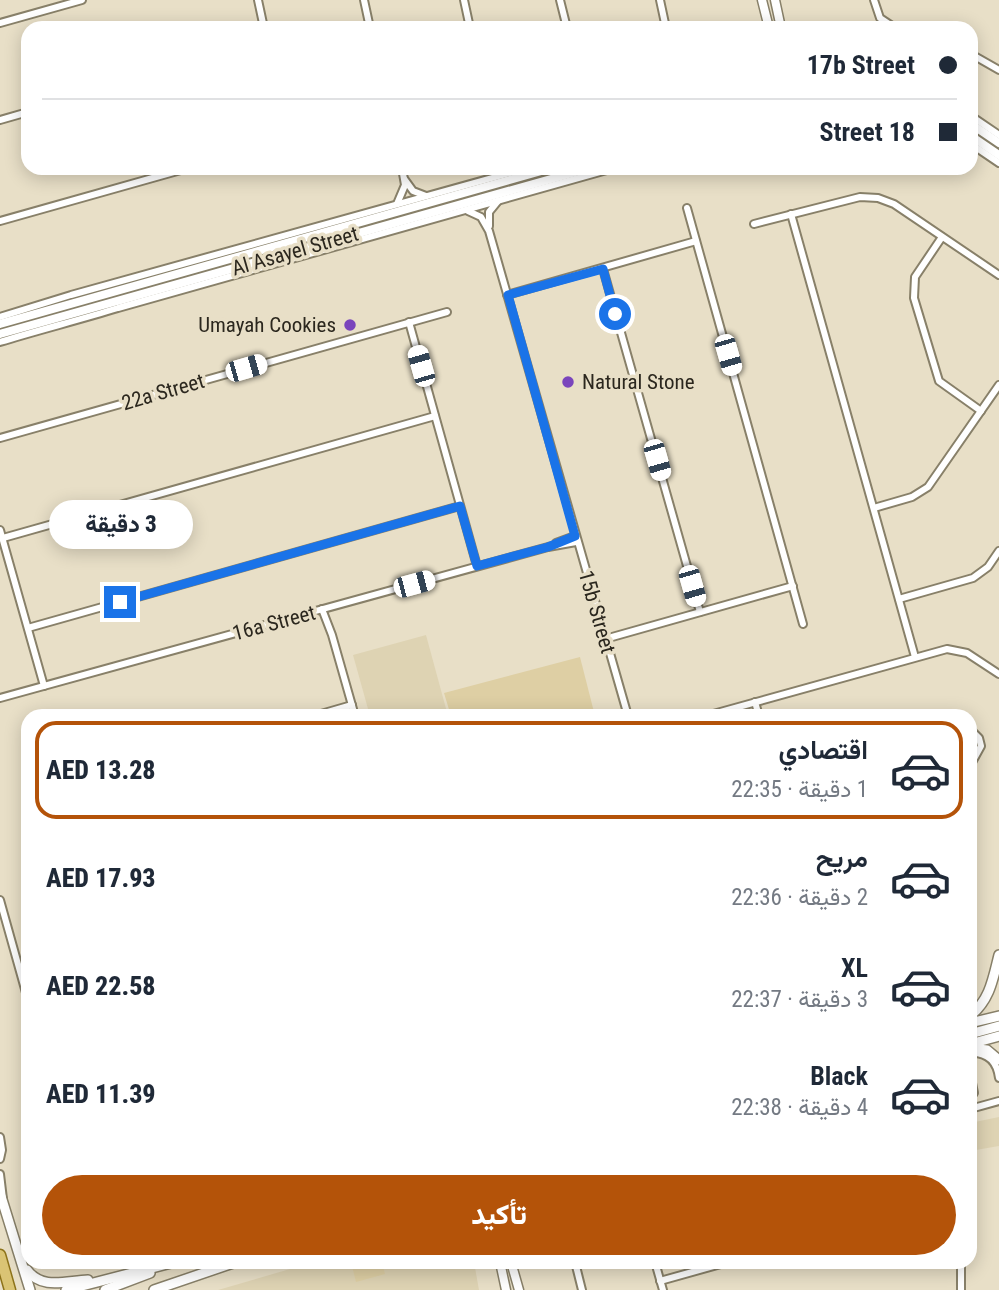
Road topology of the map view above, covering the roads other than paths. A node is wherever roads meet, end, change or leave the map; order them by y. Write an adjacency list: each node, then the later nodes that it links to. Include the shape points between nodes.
1 (82, 0): 18 (street)
2 (258, 0): 10 (street)
3 (364, 0): 11 (street)
4 (464, 0): 12 (street)
5 (560, 0): 13 (street)
6 (660, 0): 14 (street)
7 (762, 0): 15 (street)
8 (775, 0): 16 (street)
9 (874, 0): 17 (street)
10 (262, 21)
11 (368, 21)
12 (468, 21)
13 (565, 21)
14 (664, 21)
15 (767, 21)
16 (780, 21)
17 (883, 21)
18 (0, 23)
19 (978, 58): 20 (street)
20 (999, 70)
21 (21, 114): 22 (street)
22 (0, 120)
23 (978, 121): 25 (street)
24 (978, 129): 27 (street)
25 (999, 135)
26 (978, 141): 29 (street)
27 (999, 143)
28 (978, 149): 30 (street)
29 (999, 155)
30 (999, 163)
31 (163, 175): 45 (street)
32 (404, 175): 37 (street)
33 (504, 175): 38 (street)
34 (527, 175): 51 (street, Al Asayel Street)
35 (574, 175): 42 (street, Al Asayel Street)
36 (577, 175): 39 (street)
37 (405, 178): 38 (street, via 413,191); 40 (street)
38 (430, 196): 40 (street)
39 (501, 200): 43 (street); 47 (street, via 489,212)
40 (396, 205): 50 (street)
41 (687, 208): 49 (street)
42 (438, 211): 43 (street); 61 (street, Al Asayel Street)
43 (461, 211): 47 (street, via 478,214); 62 (street)
44 (791, 214): 46 (street); 48 (street, via 872,197 889,201); 68 (street)
45 (0, 221)
46 (754, 224)
47 (489, 231): 56 (street, 15b Street)
48 (942, 237): 53 (street); 64 (street, via 915,277 914,298 939,381)
49 (696, 241): 52 (street); 74 (street)
50 (224, 254): 51 (street); 54 (street)
51 (214, 264): 55 (street, Al Asayel Street)
52 (603, 269): 56 (street); 77 (street)
53 (999, 275)
54 (116, 283): 55 (street); 58 (street)
55 (127, 288): 60 (street, Al Asayel Street)
56 (508, 295): 71 (street, 15b Street)
57 (447, 312): 59 (street, 22a Street)
58 (0, 317)
59 (409, 322): 65 (street); 66 (street, 22a Street)
60 (0, 324)
61 (0, 334)
62 (0, 342)
63 (999, 385): 64 (street)
64 (981, 411): 68 (street, via 928,486 912,497)
65 (435, 416): 67 (street); 70 (street)
66 (0, 438)
67 (460, 506): 73 (street); 79 (street)
68 (874, 509): 75 (street)
69 (0, 530): 70 (street)
70 (3, 538): 79 (street)
71 (576, 539): 73 (street, 16a Street); 80 (street, 15b Street)
72 (999, 551): 75 (street, via 973,578)
73 (477, 566): 76 (street, 16a Street)
74 (793, 586): 77 (street); 78 (street)
75 (899, 599): 81 (street)
76 (325, 608): 83 (street, 16a Street); 86 (street)
77 (699, 612): 80 (street)
78 (803, 624)
79 (28, 628): 83 (street)
80 (605, 639): 89 (street, 15b Street)
81 (915, 657): 82 (street, via 957,650); 85 (street)
82 (999, 674)
83 (44, 686): 84 (street, 16a Street)
84 (0, 698)
85 (755, 702): 90 (street); 91 (street)
86 (352, 705): 87 (street); 88 (street)
87 (338, 709)
88 (353, 709)
89 (625, 709)
90 (730, 709)
91 (757, 709)
92 (977, 736): 93 (street, via 981,746)
93 (977, 753)
94 (0, 901): 96 (street)
95 (999, 955): 97 (main road, via 988,994)
96 (21, 975)
97 (977, 1010)
98 (999, 1016): 99 (main road)
99 (977, 1021)
100 (999, 1026): 101 (main road)
101 (977, 1032)
102 (999, 1036): 103 (main road)
103 (977, 1045)
104 (977, 1049): 106 (main road)
105 (977, 1052): 107 (street, via 996,1065)
106 (999, 1060)
107 (999, 1078)
108 (999, 1101): 109 (street)
109 (977, 1107)
110 (0, 1137): 111 (street)
111 (0, 1158)
112 (0, 1174): 113 (street)
113 (1, 1197): 115 (main road)
114 (0, 1255): 128 (main road)
115 (21, 1260)
116 (24, 1269): 129 (main road)
117 (27, 1269): 127 (main road, via 33,1278 48,1285 83,1280)
118 (153, 1269): 127 (main road)
119 (216, 1269): 131 (main road)
120 (502, 1269): 132 (street)
121 (513, 1269): 133 (street)
122 (577, 1269): 134 (street)
123 (657, 1269): 126 (street)
124 (703, 1269): 126 (street)
125 (961, 1269): 136 (street)
126 (660, 1281): 135 (street)
127 (102, 1286): 130 (main road)
128 (10, 1290)
129 (30, 1290)
130 (66, 1290)
131 (154, 1290)
132 (506, 1290)
133 (519, 1290)
134 (582, 1290)
135 (663, 1290)
136 (961, 1290)

